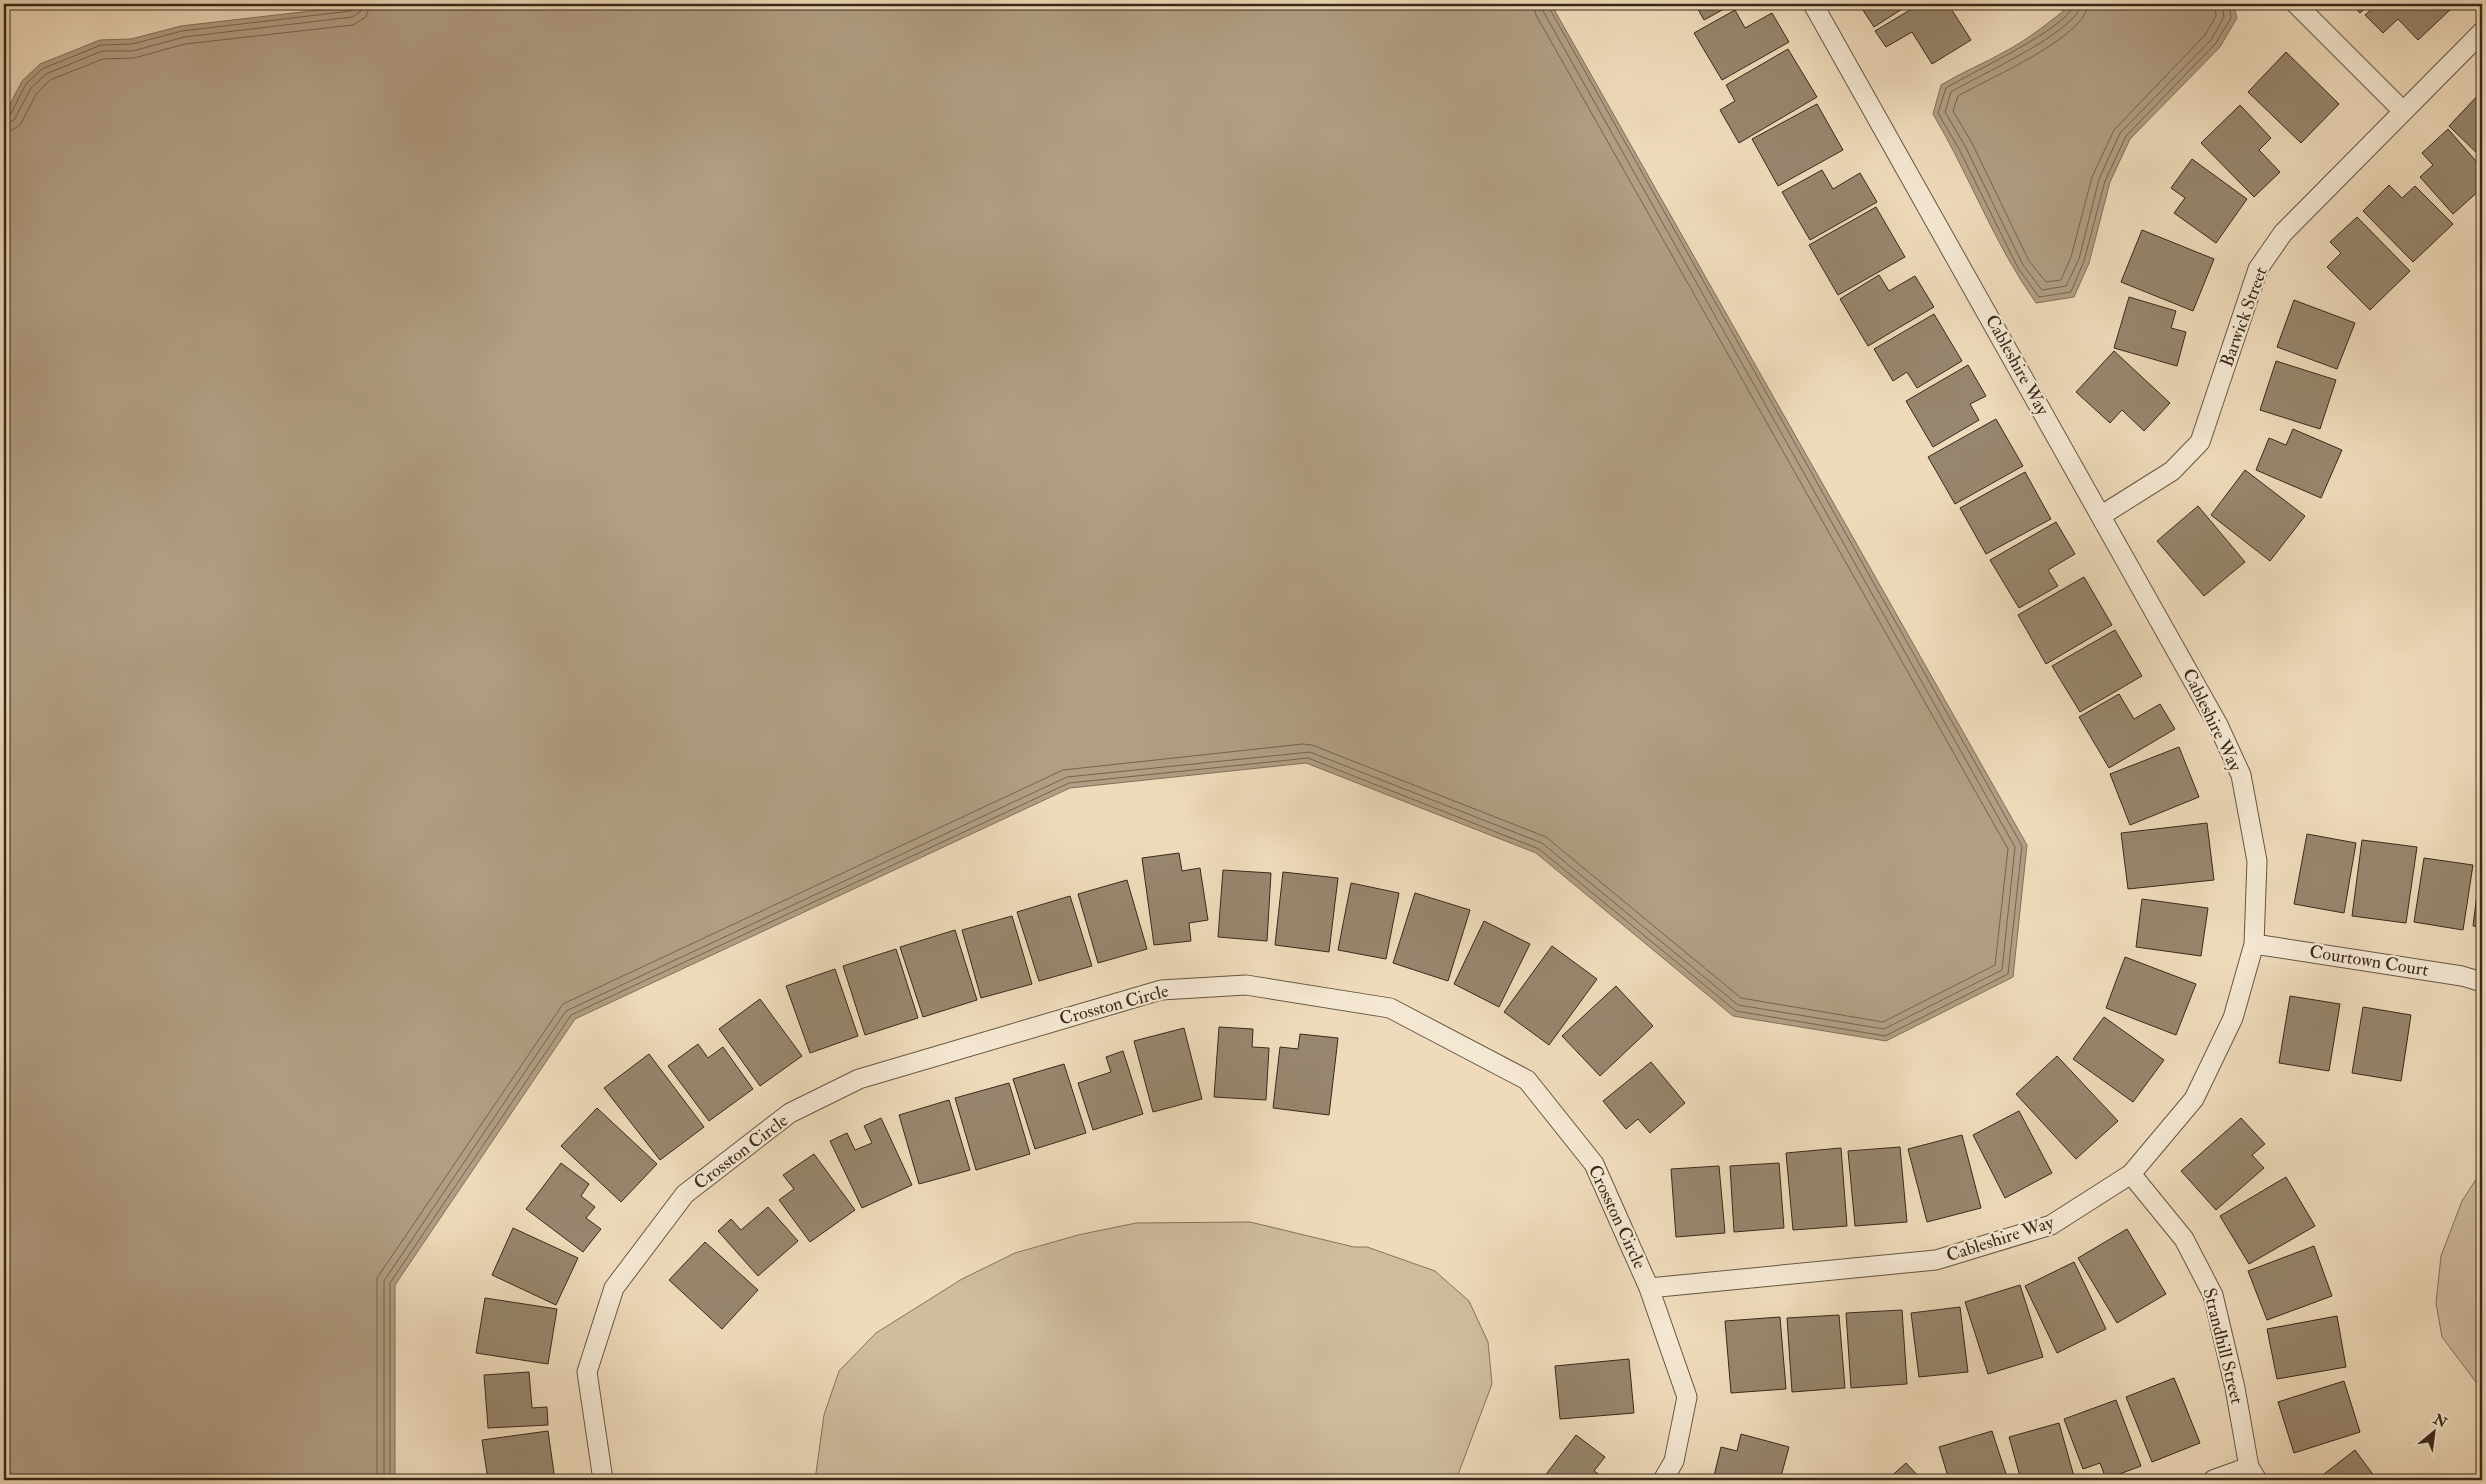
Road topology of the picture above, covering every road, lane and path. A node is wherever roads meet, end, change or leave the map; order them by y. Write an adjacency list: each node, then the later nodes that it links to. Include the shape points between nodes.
1 (1813, 4): 5 (street, Cableshire Way)
2 (2296, 4): 4 (street)
3 (2482, 32): 4 (street, Barwick Street)
4 (2404, 111): 5 (street, Barwick Street, via 2283,233 2258,269 2200,442 2172,471)
5 (2102, 515): 6 (street, Cableshire Way, via 2218,725 2240,775 2257,861)
6 (2254, 944): 7 (street, Courtown Court, via 2462,976); 8 (street, Cableshire Way, via 2233,1018 2194,1099)
7 (2482, 982)
8 (2131, 1174): 9 (street, Cableshire Way, via 2051,1225 1936,1260); 10 (street, Strandhill Street, via 2184,1239 2213,1295)
9 (1649, 1288): 11 (street, Crosston Circle, via 1594,1164 1527,1080 1390,1008 1246,985 1161,990 859,1079 790,1114 685,1194 614,1288 587,1372); 12 (street, Crosston Circle, via 1687,1397 1674,1461)
10 (2253, 1473): 13 (street)
11 (603, 1480)
12 (1663, 1480)
13 (2213, 1480)

